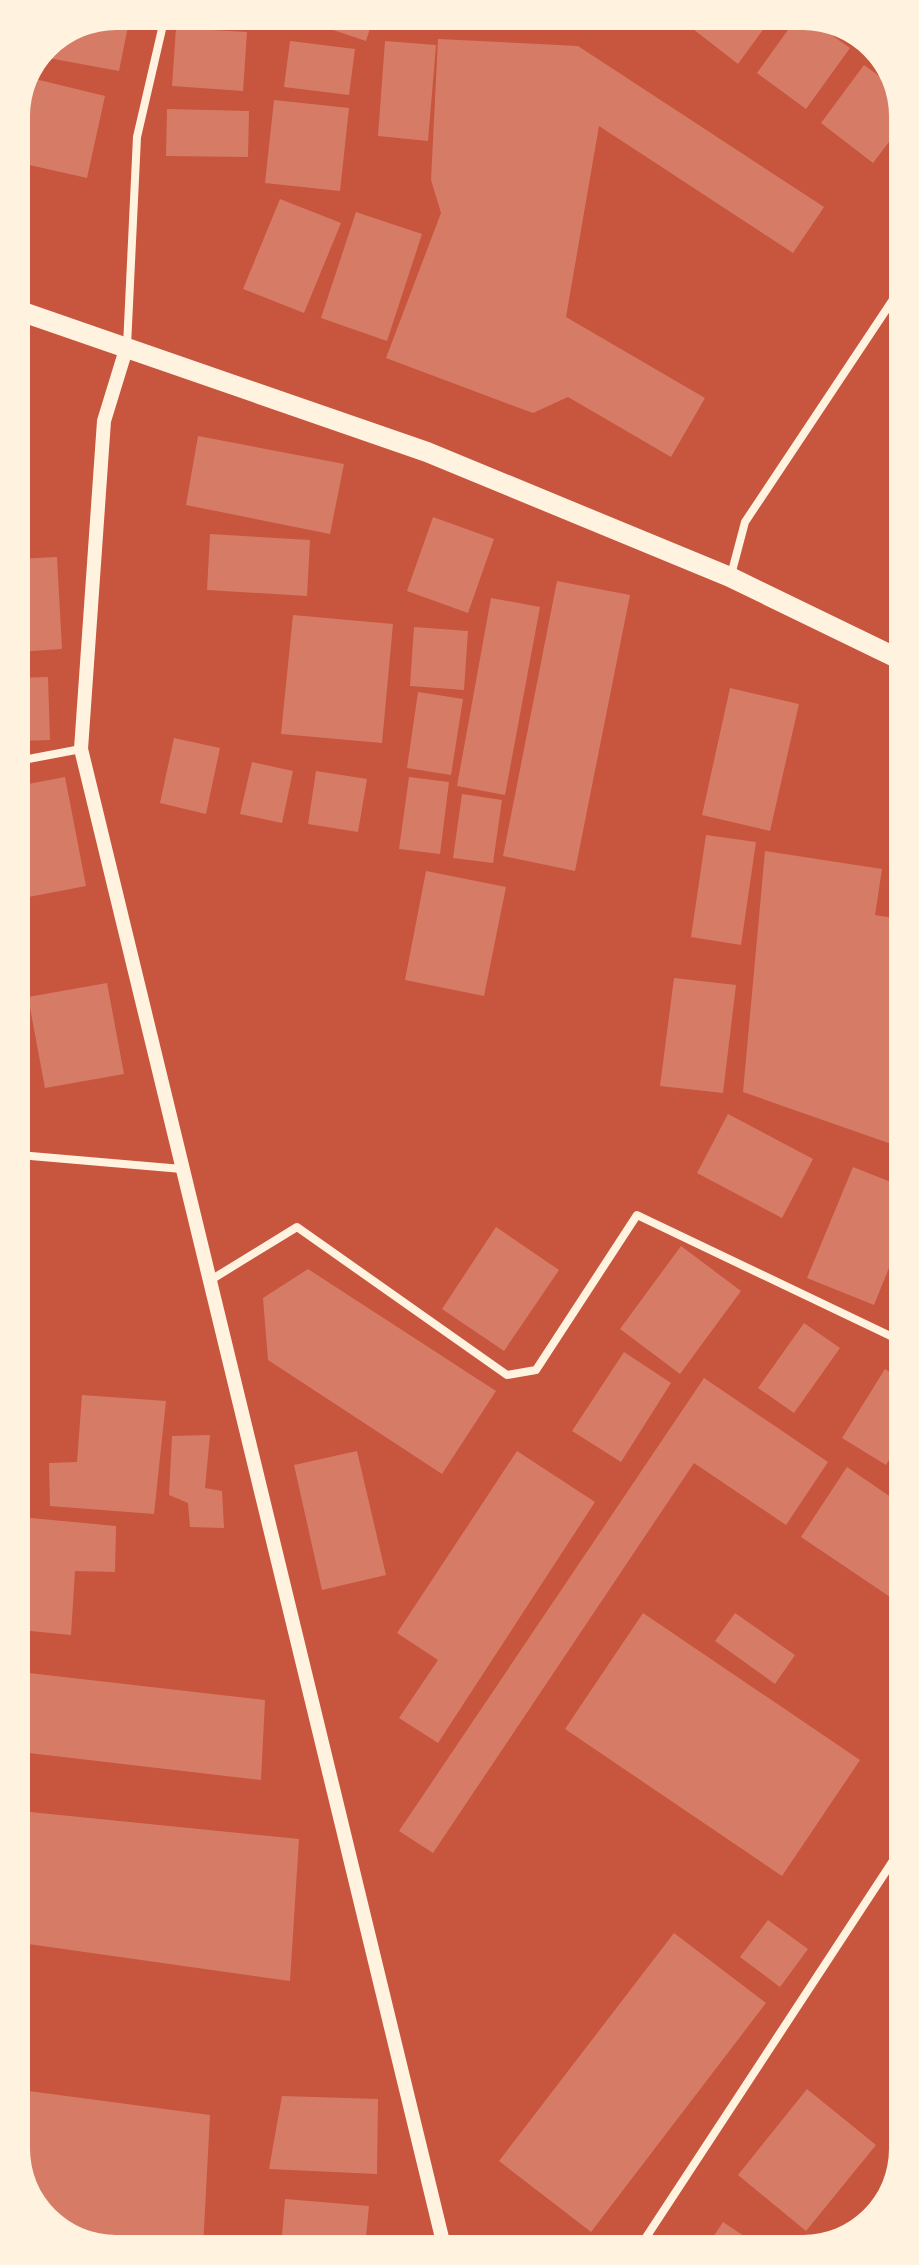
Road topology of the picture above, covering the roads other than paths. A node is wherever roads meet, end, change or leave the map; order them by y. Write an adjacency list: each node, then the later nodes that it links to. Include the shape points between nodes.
1 (162, 30): 4 (street, via 137,137)
2 (889, 306): 5 (street, via 745,522)
3 (30, 314): 4 (main road)
4 (127, 346): 5 (main road, via 427,452); 7 (street, via 104,421)
5 (730, 577): 6 (main road)
6 (889, 654)
7 (81, 749): 8 (street); 10 (street)
8 (30, 759)
9 (30, 1156): 10 (street)
10 (182, 1169): 11 (street)
11 (209, 1281): 12 (street, via 297,1227 507,1375 536,1370 637,1215); 14 (street)
12 (889, 1335)
13 (889, 1867): 15 (street)
14 (441, 2235)
15 (648, 2235)

